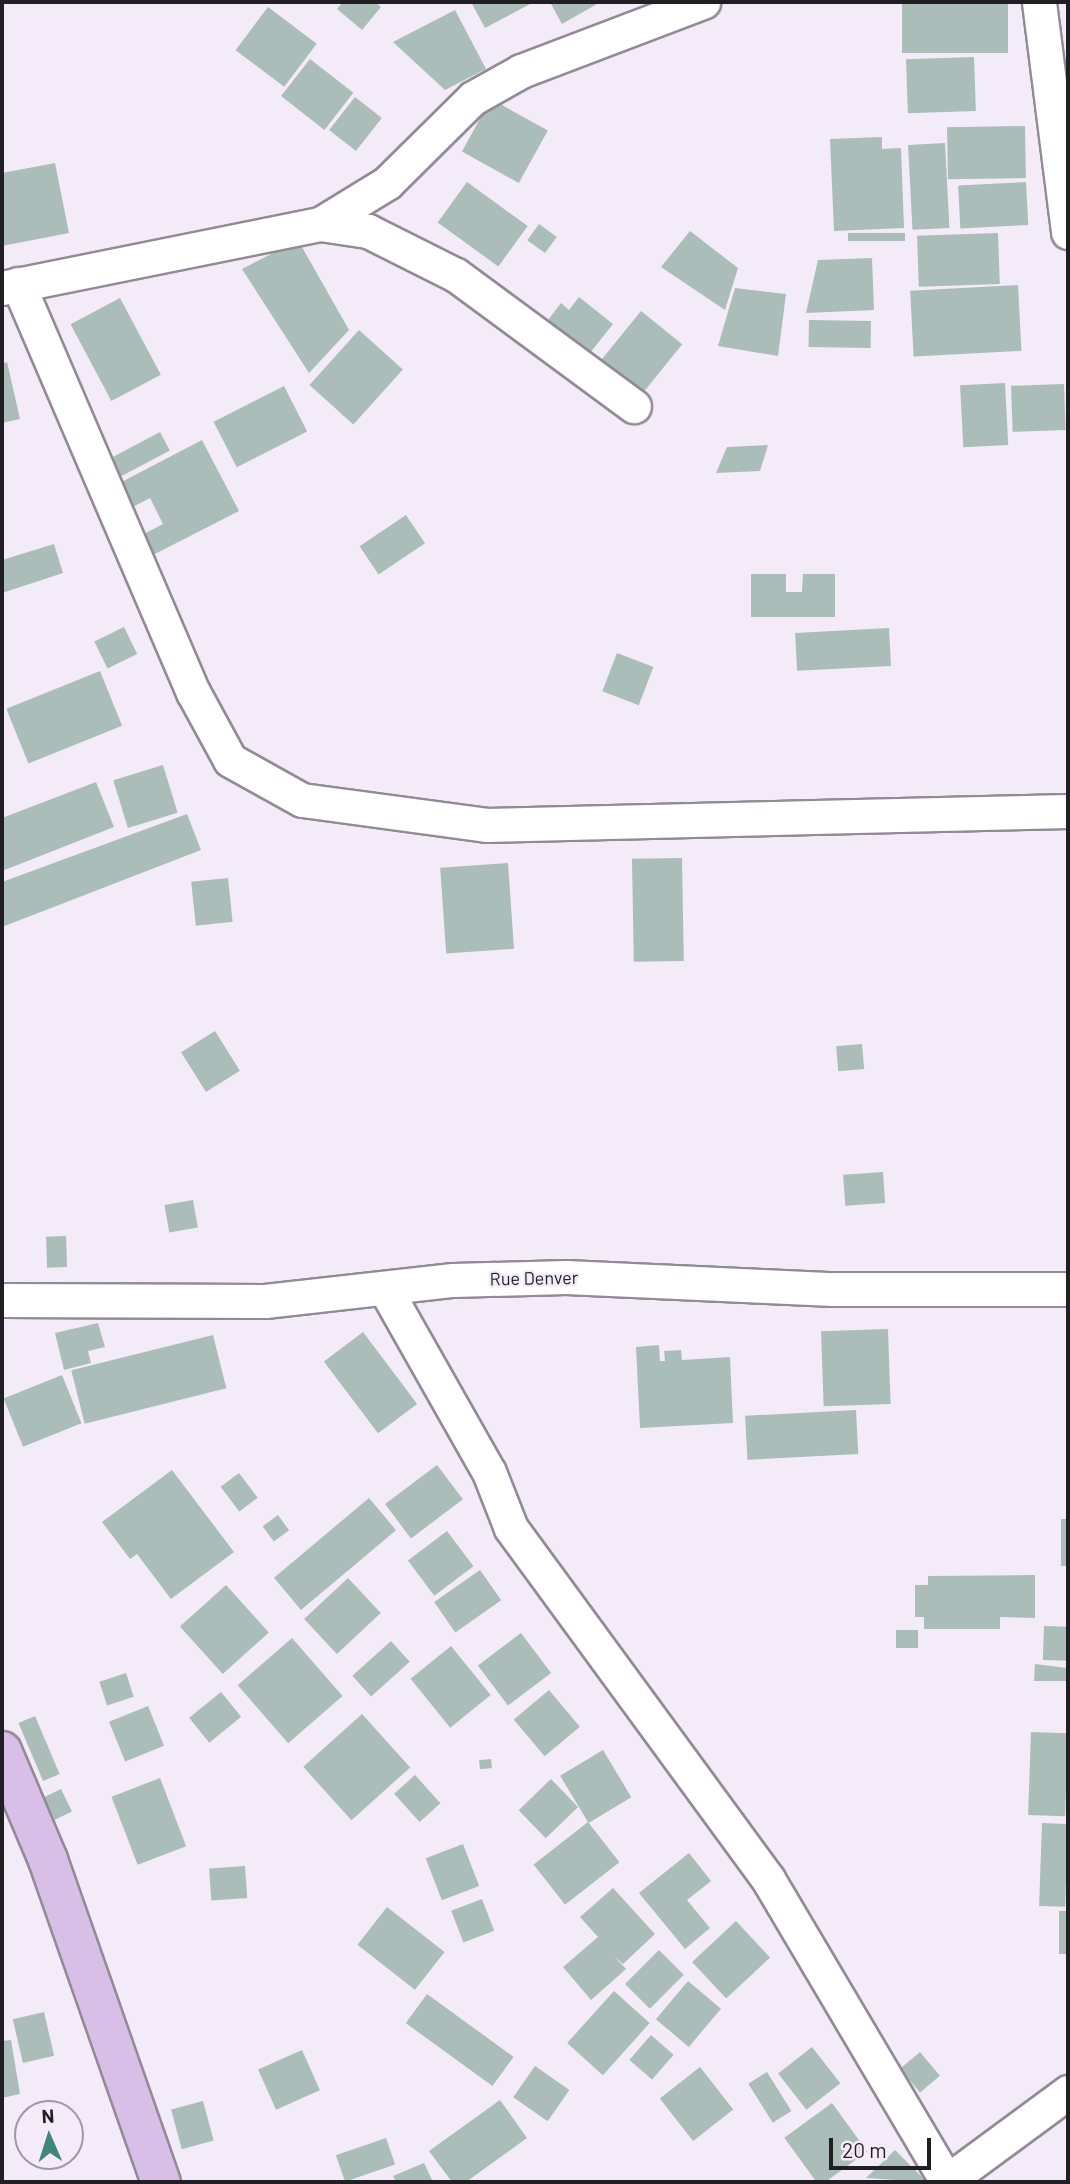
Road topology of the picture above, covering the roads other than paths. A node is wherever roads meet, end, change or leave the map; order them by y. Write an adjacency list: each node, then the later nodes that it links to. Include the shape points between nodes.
1 (703, 2): 3 (street, via 520,71 473,98 387,183)
2 (1040, 2): 4 (street)
3 (320, 224): 5 (street); 6 (street, via 368,231 456,275)
4 (1068, 232)
5 (10, 286): 7 (street, via 193,692 230,760 302,800 486,825)
6 (634, 405)
7 (1068, 811)
8 (1068, 1289): 9 (street, Rue Denver, via 833,1289 566,1277 453,1280)
9 (387, 1292): 10 (street, Rue Denver, via 265,1301); 14 (street, via 489,1472 511,1528 768,1879)
10 (2, 1300)
11 (2, 1751): 13 (main road, via 48,1860)
12 (1068, 2092): 14 (street)
13 (161, 2182)
14 (946, 2182)

